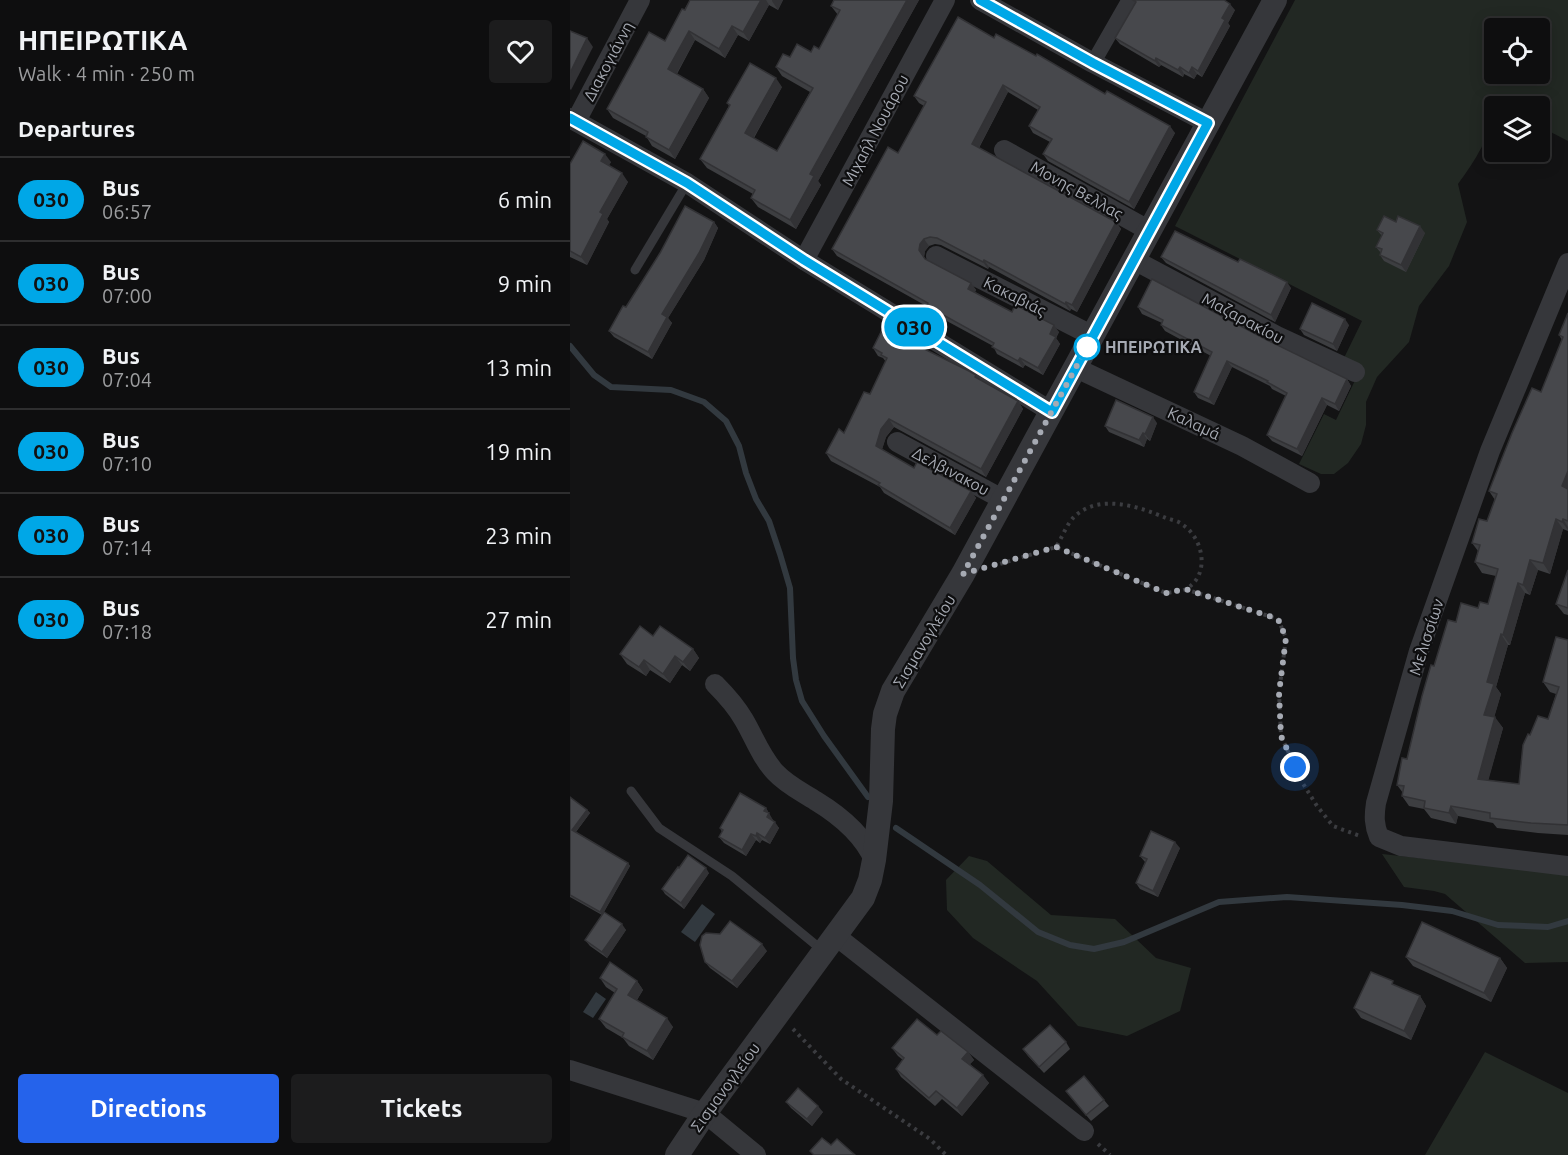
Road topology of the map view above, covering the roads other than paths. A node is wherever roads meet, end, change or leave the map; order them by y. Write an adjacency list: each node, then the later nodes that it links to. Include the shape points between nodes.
1 (640, 0): 7 (street, Διακογιάννη)
2 (945, 0): 13 (street, Μιχαήλ Νουάρου)
3 (980, 0): 6 (street)
4 (1130, 0): 6 (street)
5 (1275, 0): 8 (street, Σισμανογλείου)
6 (1093, 63): 8 (street)
7 (573, 120): 10 (street)
8 (1208, 123): 11 (street, Σισμανογλείου)
9 (1004, 150): 11 (street, Μονης Βελλας)
10 (687, 183): 13 (street); 16 (lane)
11 (1150, 231): 14 (street, Σισμανογλείου)
12 (936, 256): 17 (street, Κακαβιάς)
13 (804, 260): 20 (street)
14 (1134, 260): 17 (street, Σισμανογλείου); 19 (street, Μαζαρακίου, via 1277,336)
15 (1568, 262): 27 (street, Μελισσίων, via 1490,451 1419,651 1376,803 1375,827 1379,837 1401,846)
16 (635, 270)
17 (1093, 336): 18 (street, Σισμανογλείου)
18 (1076, 368): 20 (street, Σισμανογλείου); 22 (street, Καλαμά, via 1242,446)
19 (1355, 372)
20 (1052, 412): 23 (street, Σισμανογλείου)
21 (897, 442): 23 (street, Δελβινακου)
22 (1310, 483)
23 (1004, 500): 26 (street, Σισμανογλείου, via 887,707 882,729 881,801)
24 (715, 684): 26 (street, via 729,698 775,772 846,822)
25 (631, 791): 28 (lane, via 659,828)
26 (874, 860): 28 (street, Σισμανογλείου, via 862,898)
27 (1568, 866)
28 (830, 944): 30 (street, Σισμανογλείου); 31 (street)
29 (570, 1070): 30 (street)
30 (705, 1113): 32 (street, Σισμανογλείου); 33 (street)
31 (1084, 1131)
32 (677, 1155)
33 (756, 1155)

